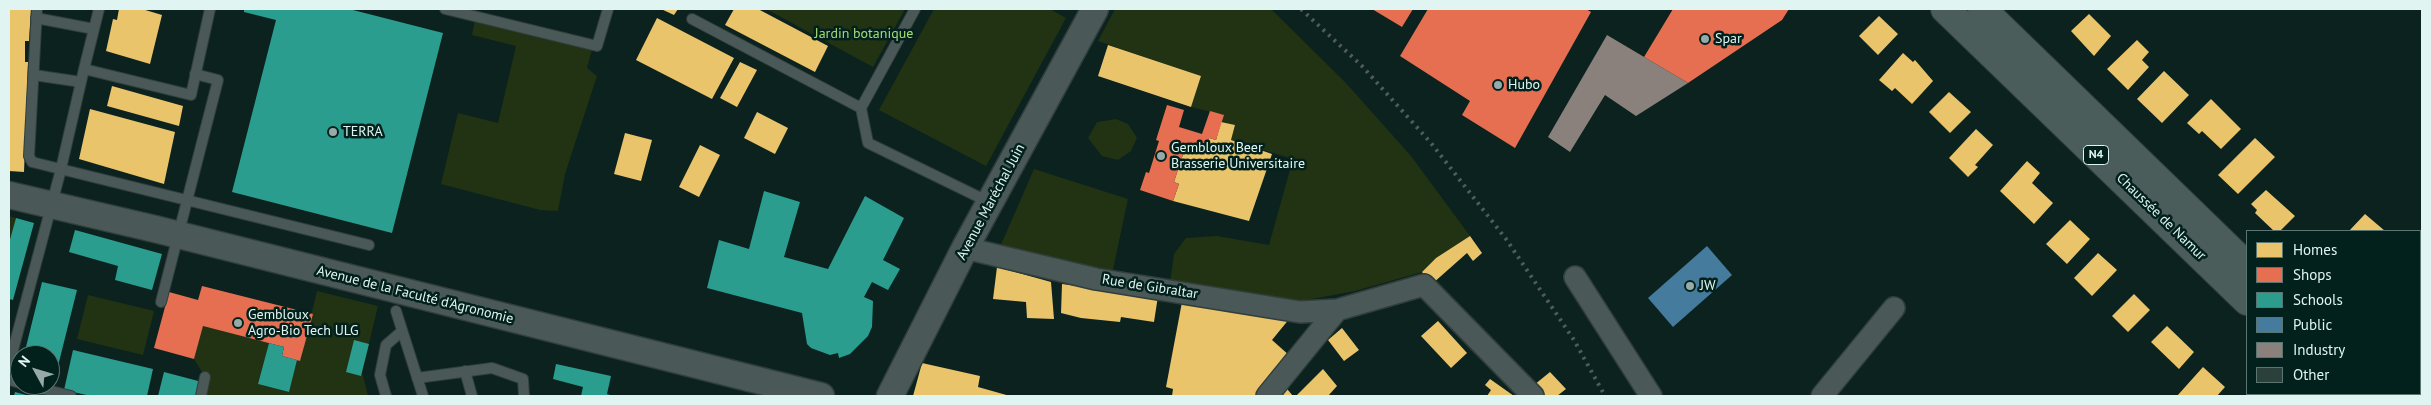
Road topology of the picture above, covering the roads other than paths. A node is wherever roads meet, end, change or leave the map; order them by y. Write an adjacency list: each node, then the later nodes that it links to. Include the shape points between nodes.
1 (100, 9): 11 (lane)
2 (210, 9): 13 (lane)
3 (446, 9): 4 (lane, via 597,46)
4 (608, 9)
5 (915, 9): 16 (lane)
6 (1095, 9): 20 (street, Avenue Maréchal Juin)
7 (1945, 9): 27 (main road, Chaussée de Namur / N4)
8 (1982, 9): 25 (main road, Chaussée de Namur / N4)
9 (37, 13): 11 (lane); 14 (lane)
10 (692, 18): 16 (lane)
11 (94, 29): 12 (lane)
12 (84, 69): 13 (lane, via 191,95); 15 (lane)
13 (195, 74): 19 (lane, via 218,80)
14 (34, 75): 15 (lane); 17 (lane, via 29,156 32,162)
15 (81, 82): 17 (lane)
16 (861, 108): 20 (lane, via 868,143)
17 (61, 169): 19 (lane); 21 (lane)
18 (9, 195): 21 (street, Avenue de la Faculté d'Agronomie)
19 (187, 201): 22 (lane); 23 (lane)
20 (990, 202): 24 (street, Avenue Maréchal Juin)
21 (50, 205): 22 (street, Avenue de la Faculté d'Agronomie); 33 (lane)
22 (178, 236): 28 (lane); 42 (street, Avenue de la Faculté d'Agronomie)
23 (369, 245)
24 (965, 248): 30 (street, Rue de Gibraltar, via 1096,279 1300,312); 43 (street, Avenue Maréchal Juin)
25 (2246, 265)
26 (1575, 276): 46 (street)
27 (2246, 300)
28 (160, 302)
29 (1894, 308): 47 (street)
30 (1337, 310): 44 (street); 45 (street, Rue de Gibraltar, via 1424,285)
31 (396, 311): 32 (lane)
32 (402, 331): 36 (lane); 38 (lane, via 386,345 380,375)
33 (9, 365)
34 (465, 371): 36 (lane); 40 (lane); 41 (lane, via 492,368 523,379)
35 (205, 377): 37 (lane)
36 (417, 378): 39 (lane)
37 (201, 396)
38 (386, 396)
39 (423, 396)
40 (472, 396)
41 (524, 396)
42 (821, 396)
43 (890, 396)
44 (1267, 396)
45 (1533, 396)
46 (1651, 396)
47 (1822, 396)

